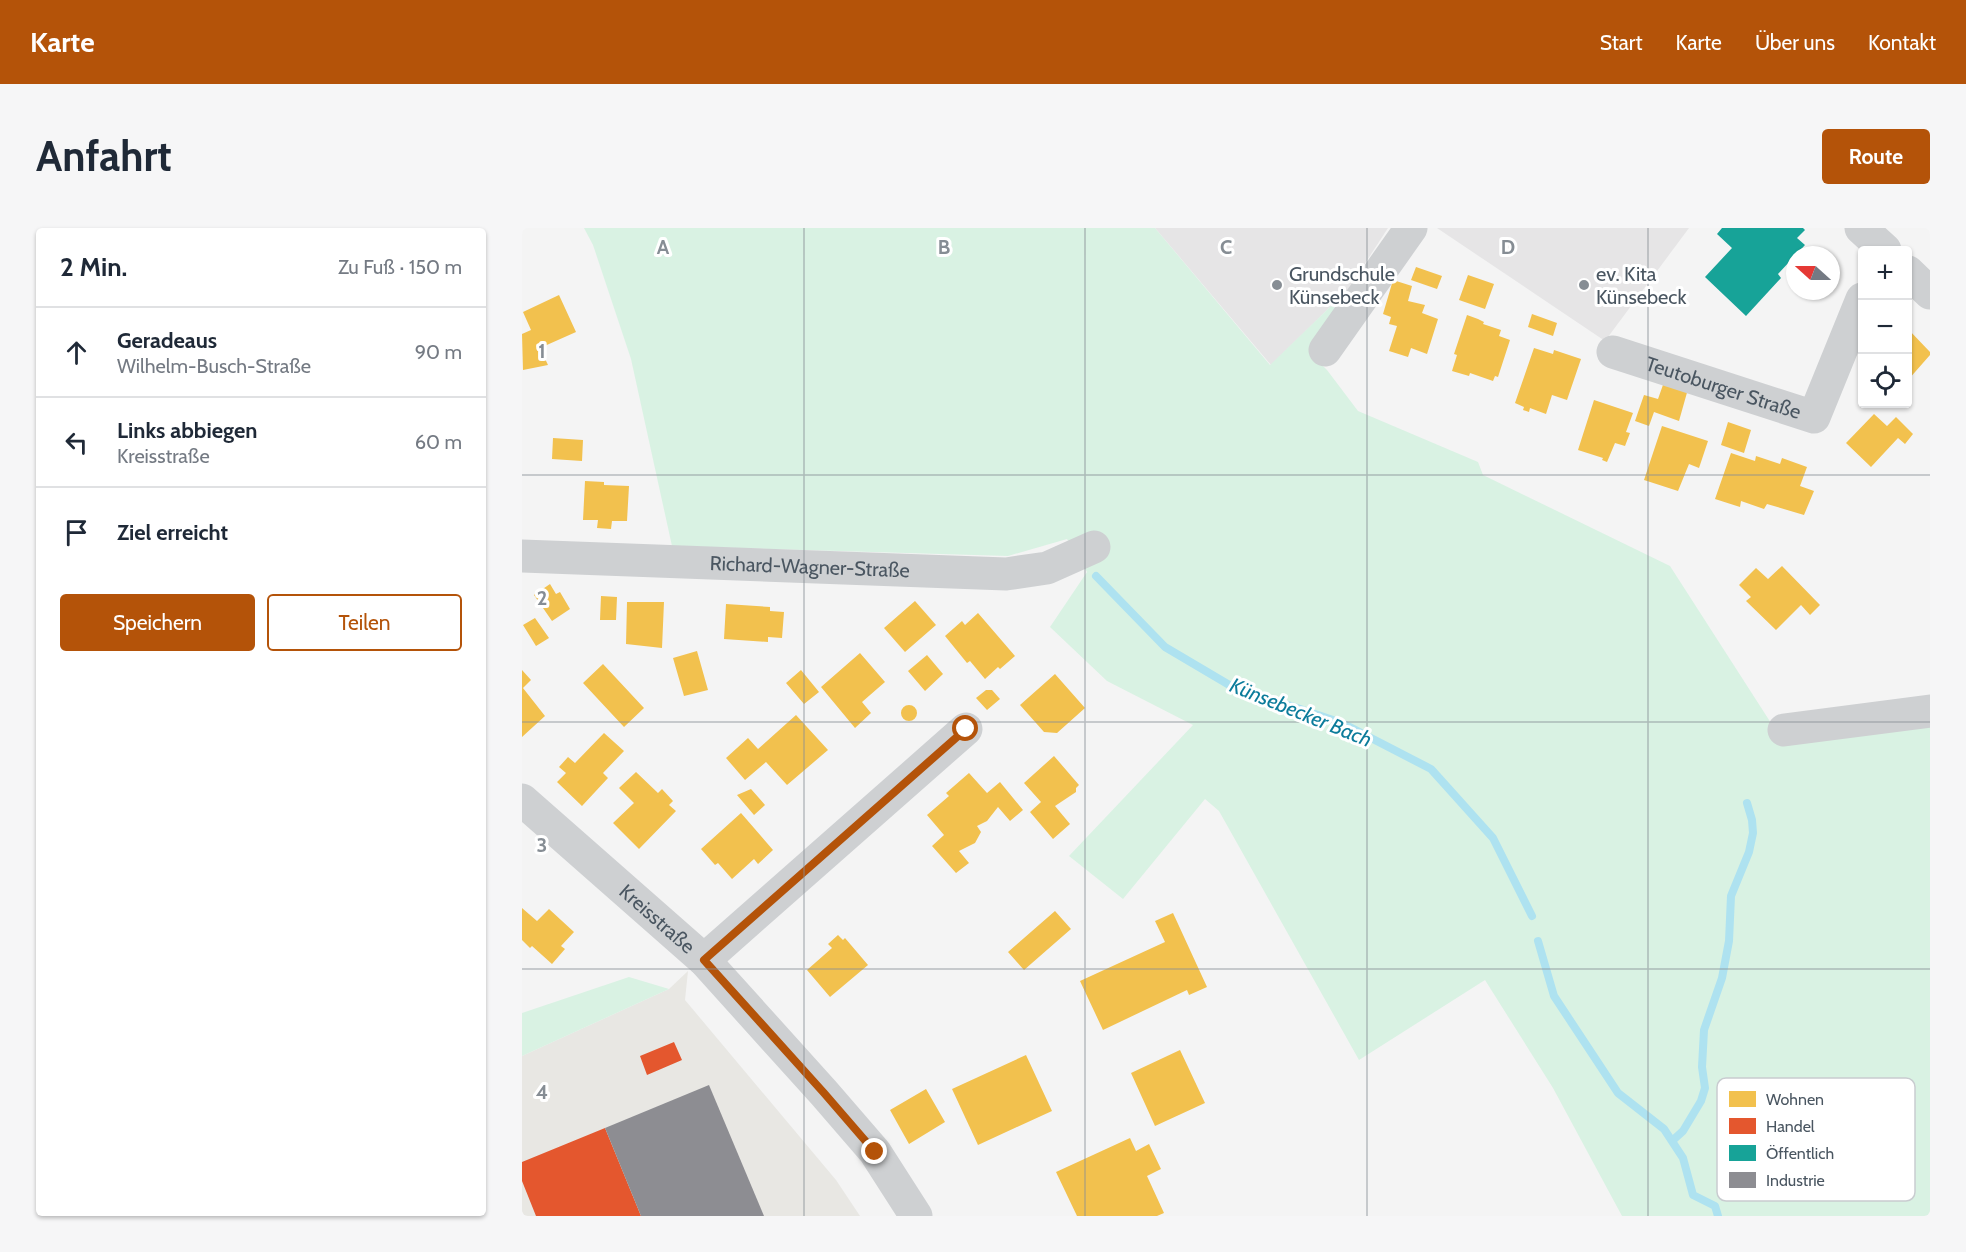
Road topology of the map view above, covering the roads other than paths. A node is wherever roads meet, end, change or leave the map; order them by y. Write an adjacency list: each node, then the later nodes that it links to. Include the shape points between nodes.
1 (1411, 228): 7 (street)
2 (1862, 228): 3 (street)
3 (1881, 246)
4 (1912, 276): 5 (street)
5 (1930, 293)
6 (1863, 300): 8 (street, Teutoburger Straße, via 1814,417)
7 (1324, 350)
8 (1613, 352)
9 (1094, 547): 10 (street, Richard-Wagner-Straße, via 1047,568 1006,574)
10 (522, 556)
11 (1930, 711): 13 (street)
12 (966, 729): 15 (street)
13 (1784, 730)
14 (522, 800): 15 (street, Kreisstraße)
15 (704, 960): 16 (street, Kreisstraße, via 875,1152)
16 (916, 1216)

